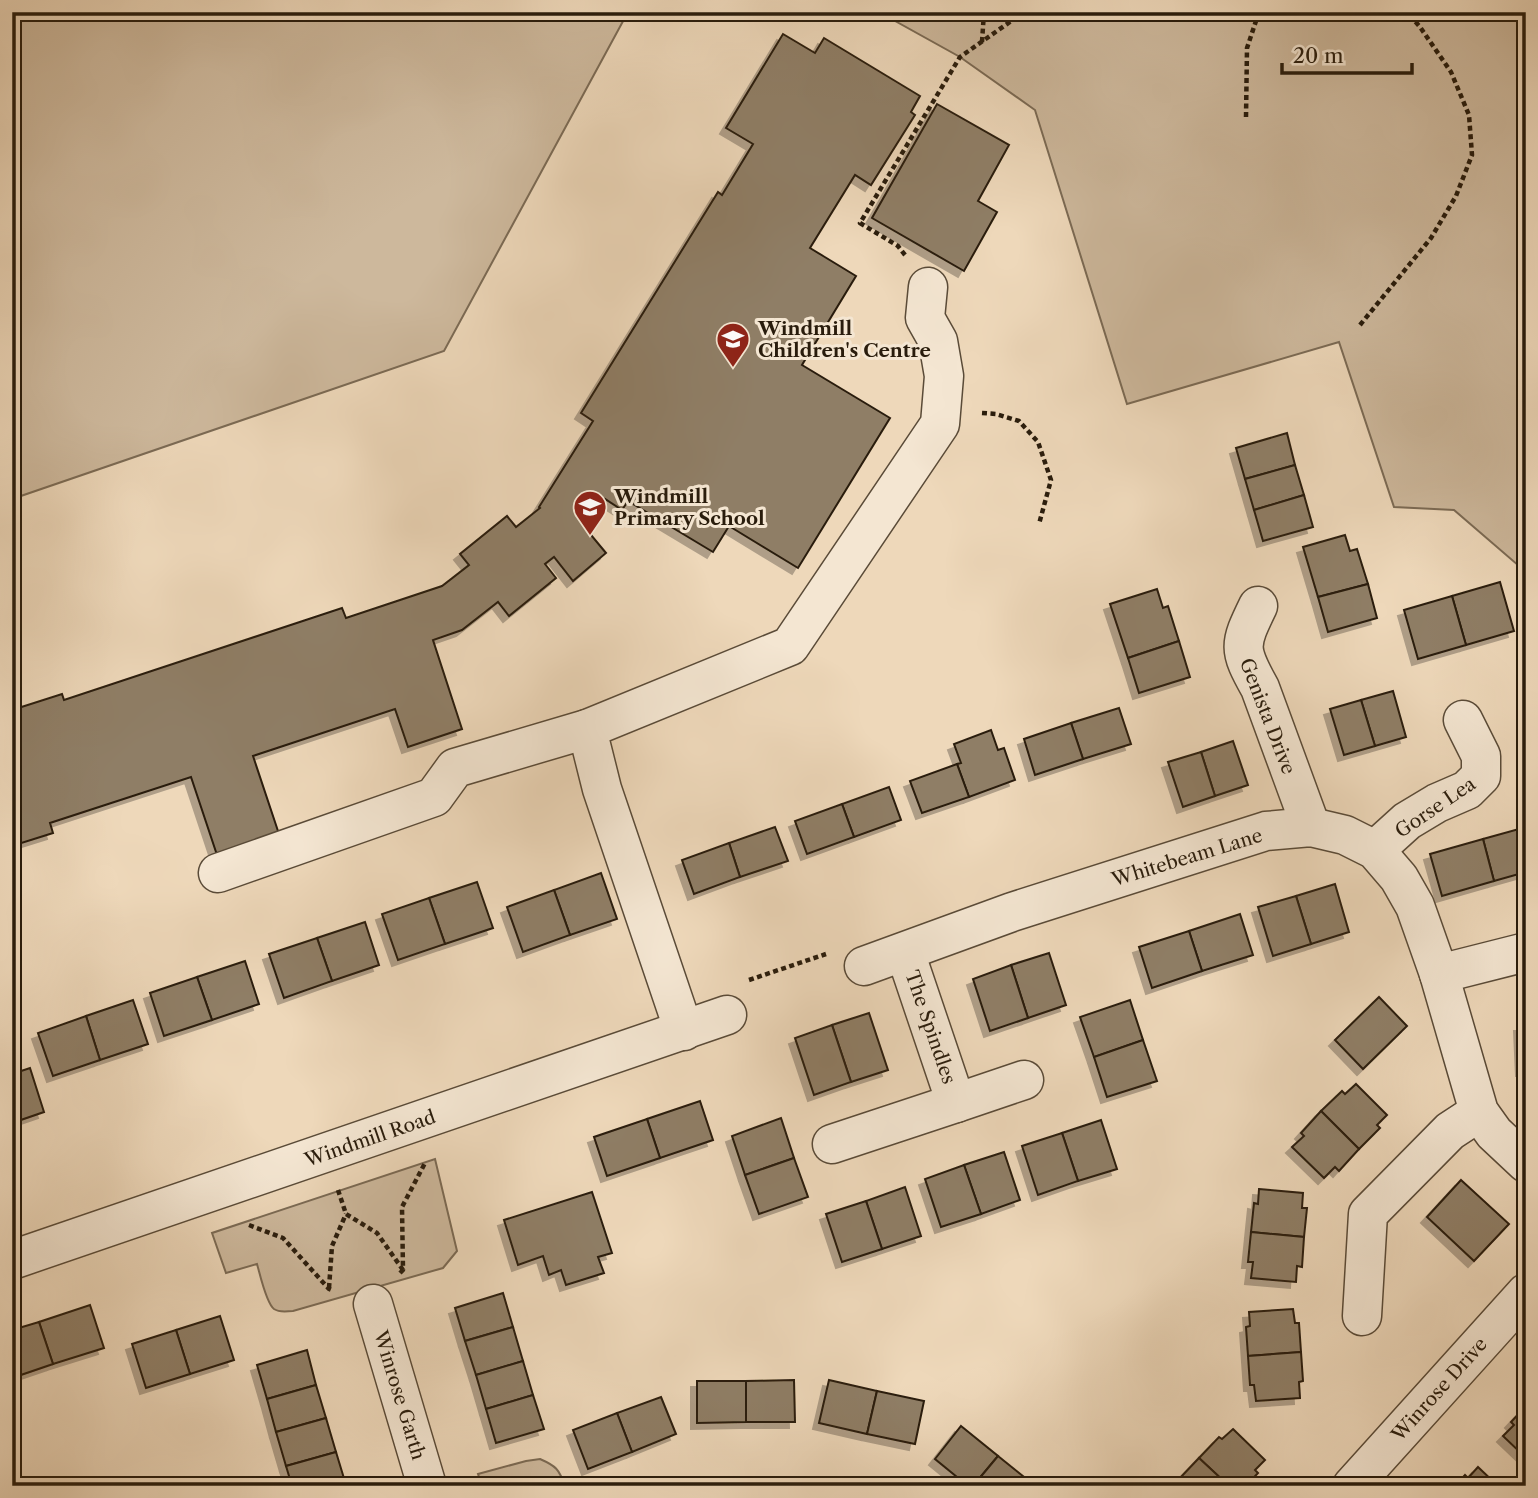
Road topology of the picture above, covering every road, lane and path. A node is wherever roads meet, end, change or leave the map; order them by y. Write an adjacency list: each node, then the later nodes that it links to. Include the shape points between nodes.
1 (984, 12): 5 (path)
2 (1024, 12): 5 (path)
3 (1259, 12): 6 (path, via 1247,48)
4 (1407, 12): 8 (path, via 1451,72 1469,115 1472,155 1456,196 1431,239)
5 (982, 43): 7 (path, via 960,57 860,223 898,246)
6 (1246, 117)
7 (928, 287): 9 (street, via 925,318 938,341 944,376)
8 (1360, 325)
9 (940, 424): 10 (path, via 963,413 996,414 1019,421 1038,442 1051,480); 13 (street, via 790,646)
10 (1039, 524)
11 (1258, 606): 14 (street, Genista Drive, via 1245,632 1243,651)
12 (1463, 720): 15 (street, Gorse Lea, via 1481,756 1481,776 1467,790 1407,821)
13 (587, 729): 16 (street, via 455,768 434,797); 22 (street, via 602,789)
14 (1311, 827): 15 (street, Whitebeam Lane, via 1345,835); 17 (street, Whitebeam Lane, via 1266,831 1012,912)
15 (1375, 850): 20 (street, Whitebeam Lane, via 1415,906)
16 (218, 873)
17 (905, 952): 19 (street, Whitebeam Lane); 24 (street, The Spindles)
18 (1526, 952): 20 (street)
19 (864, 967): 21 (path, via 857,943 745,982 752,1007)
20 (1439, 974): 26 (street, Whitebeam Lane)
21 (727, 1015): 22 (street, Windmill Road)
22 (684, 1031): 25 (street, Windmill Road)
23 (1024, 1080): 24 (street, The Spindles)
24 (956, 1103): 27 (street, The Spindles)
25 (453, 1109): 30 (street, Windmill Road); 31 (path, via 402,1207)
26 (1479, 1112): 28 (street, Whitebeam Lane); 35 (street, via 1450,1131 1368,1214)
27 (832, 1144)
28 (1526, 1163)
29 (246, 1224): 32 (path, via 282,1238)
30 (12, 1260)
31 (403, 1270): 32 (path, via 376,1233 346,1214 332,1246); 34 (path)
32 (329, 1289): 34 (path)
33 (1526, 1293): 37 (street, Winrose Drive)
34 (373, 1304): 36 (street, Winrose Garth)
35 (1362, 1316)
36 (427, 1486)
37 (1352, 1486)

